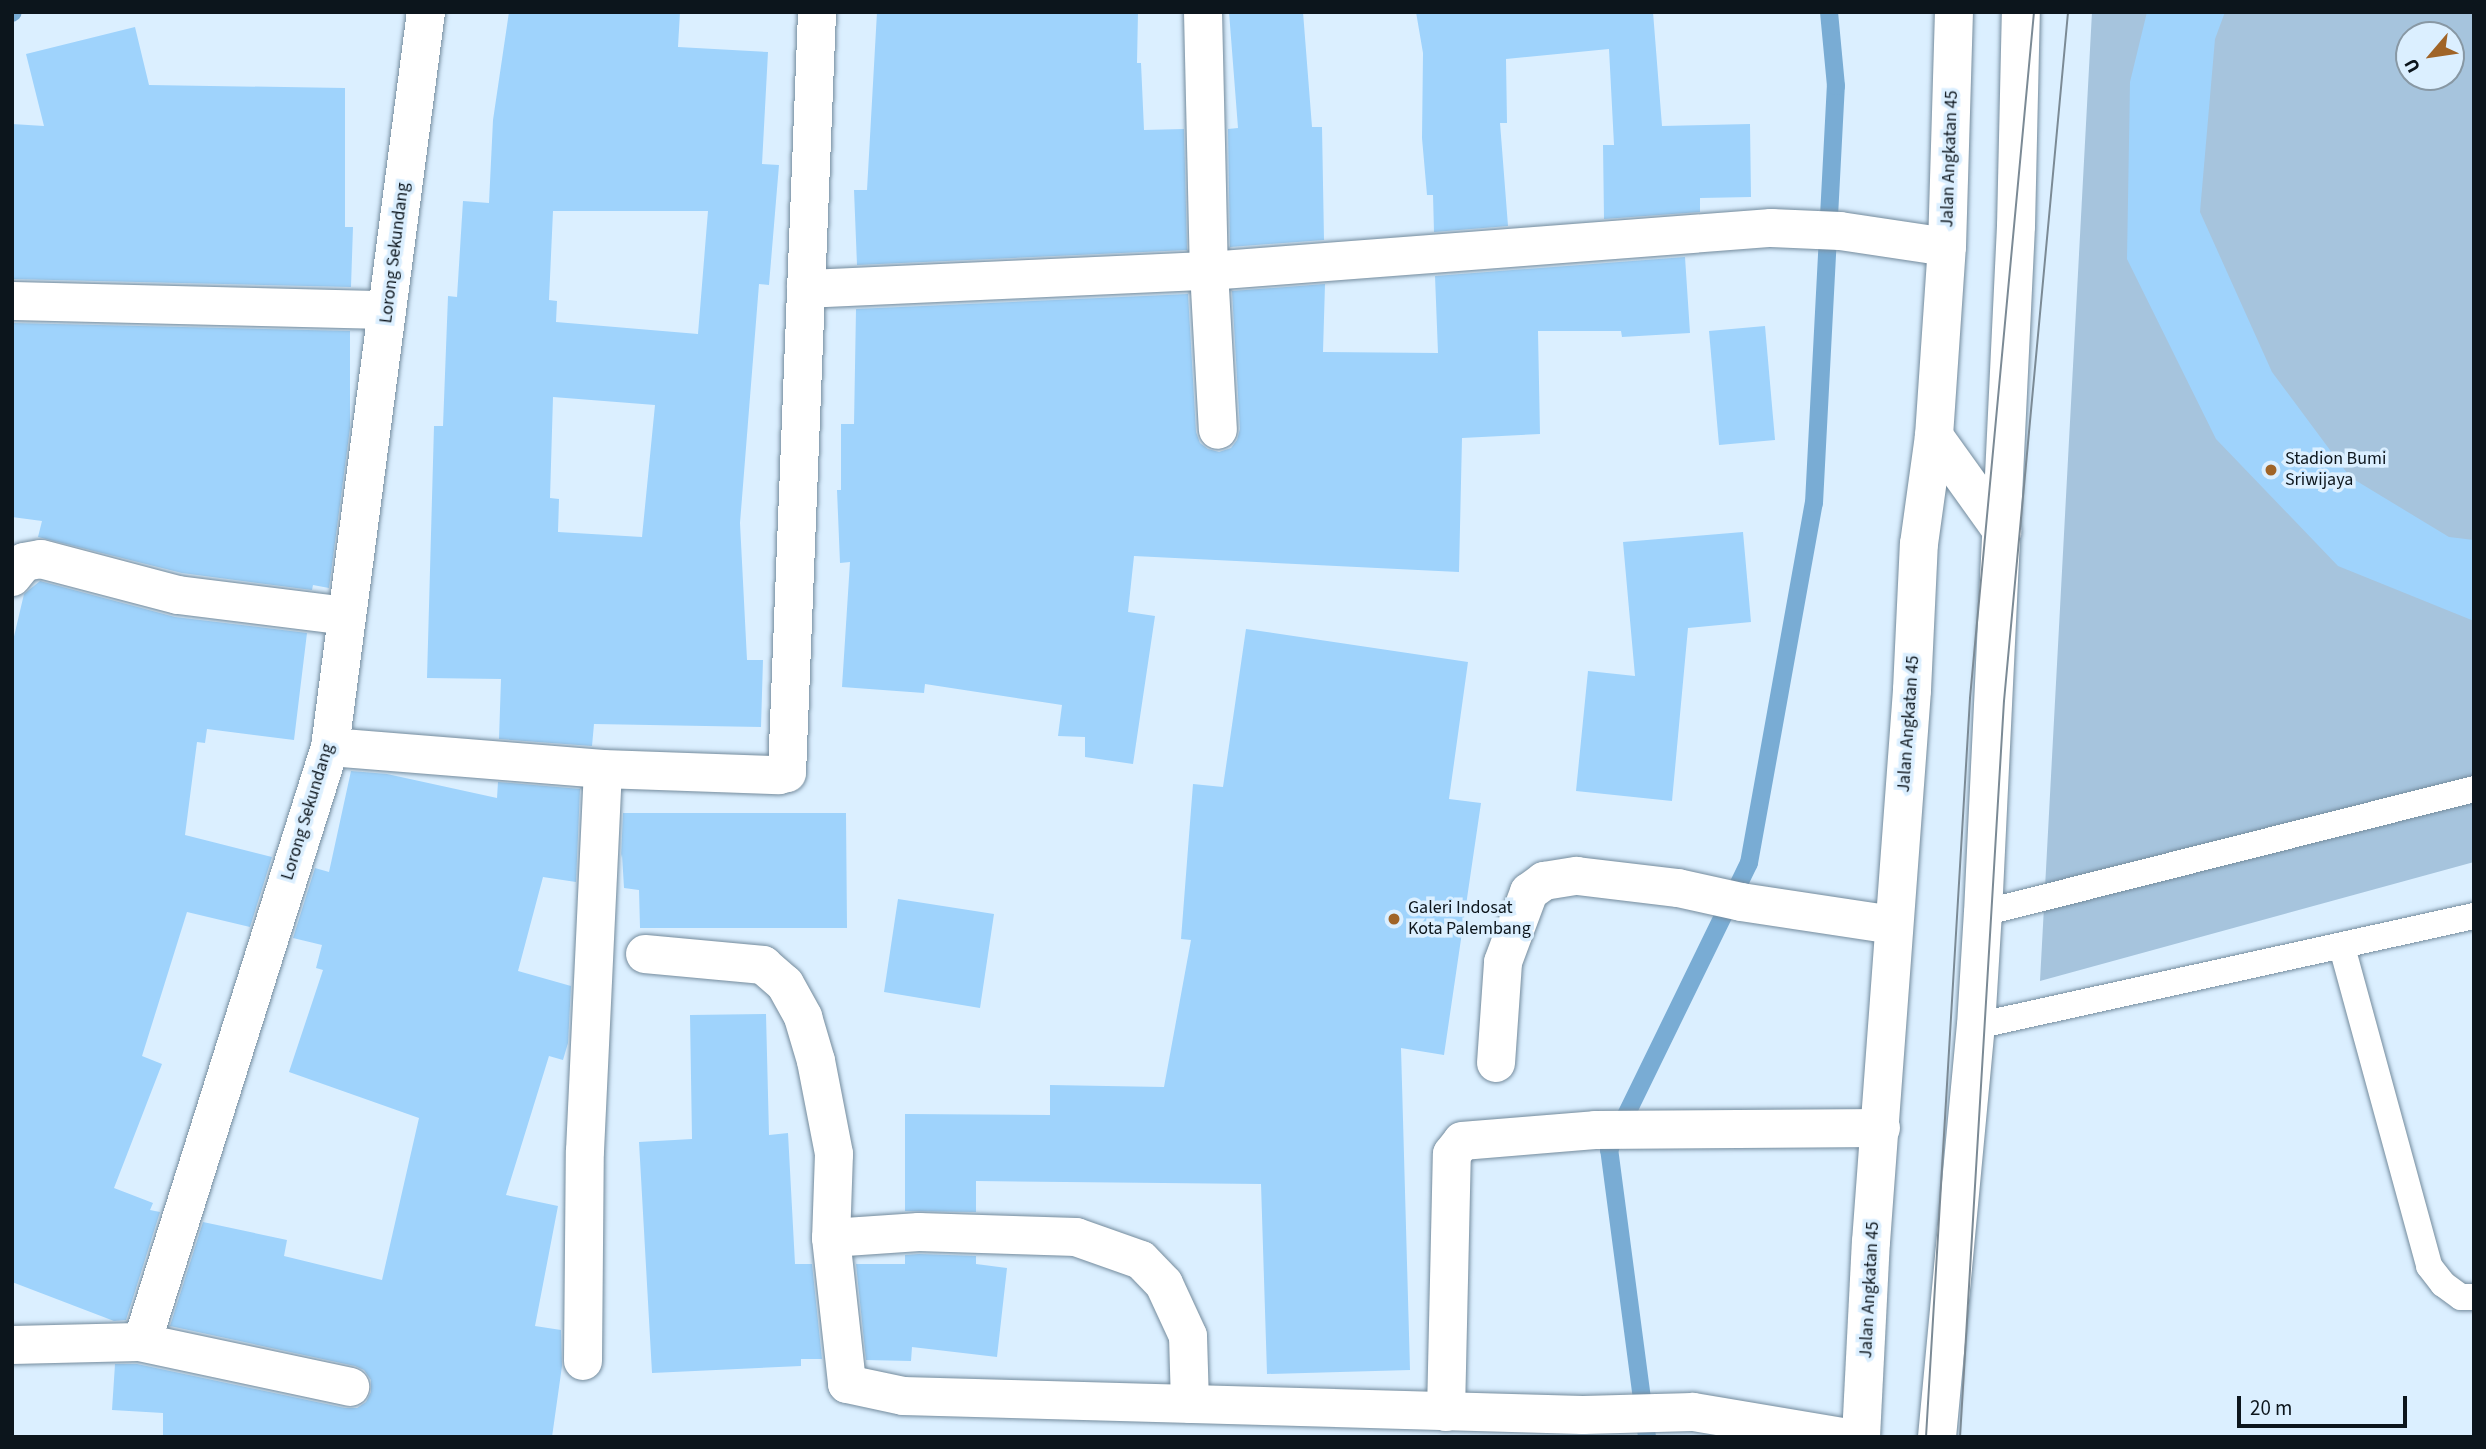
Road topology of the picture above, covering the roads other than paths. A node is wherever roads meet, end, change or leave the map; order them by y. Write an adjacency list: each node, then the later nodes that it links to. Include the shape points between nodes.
1 (426, 12): 10 (street, Lorong Sekundang)
2 (817, 12): 8 (street)
3 (1203, 12): 7 (street)
4 (1954, 12): 6 (street, Jalan Angkatan 45)
5 (2021, 12): 13 (street)
6 (1947, 247): 7 (street, via 1840,231 1771,228); 12 (street, Jalan Angkatan 45)
7 (1209, 271): 8 (street); 11 (street)
8 (806, 289): 17 (street, via 788,773)
9 (12, 301): 10 (street)
10 (387, 310): 15 (street, Lorong Sekundang)
11 (1218, 430)
12 (1934, 436): 13 (street); 21 (street, Jalan Angkatan 45, via 1919,544)
13 (2002, 531): 19 (street)
14 (12, 577): 15 (street, via 24,562 41,559 178,595)
15 (347, 616): 16 (street, Lorong Sekundang)
16 (330, 747): 17 (street); 29 (street, Lorong Sekundang, via 153,1310)
17 (603, 769): 31 (street, via 585,1151)
18 (2474, 789): 19 (lane)
19 (1983, 913): 24 (street)
20 (2474, 916): 22 (lane)
21 (1893, 925): 25 (street, via 1678,888 1577,876 1544,881 1529,892 1503,962); 26 (street, Jalan Angkatan 45)
22 (2342, 947): 24 (lane); 28 (lane, via 2429,1266 2461,1297)
23 (645, 954): 27 (street, via 763,965 785,984 803,1017 816,1060 831,1141)
24 (1976, 1026): 37 (street)
25 (1496, 1063)
26 (1881, 1128): 34 (street, via 1595,1130 1468,1139 1454,1148); 36 (street, Jalan Angkatan 45)
27 (831, 1238): 33 (street, via 919,1233 1076,1237 1141,1260 1164,1284 1188,1336); 33 (street, via 847,1384 903,1396)
28 (2474, 1297)
29 (139, 1342): 30 (street); 32 (street)
30 (12, 1345)
31 (583, 1361)
32 (350, 1387)
33 (1190, 1404): 34 (street)
34 (1446, 1412): 35 (street, via 1693,1412)
35 (1843, 1437)
36 (1861, 1437)
37 (1937, 1437)

